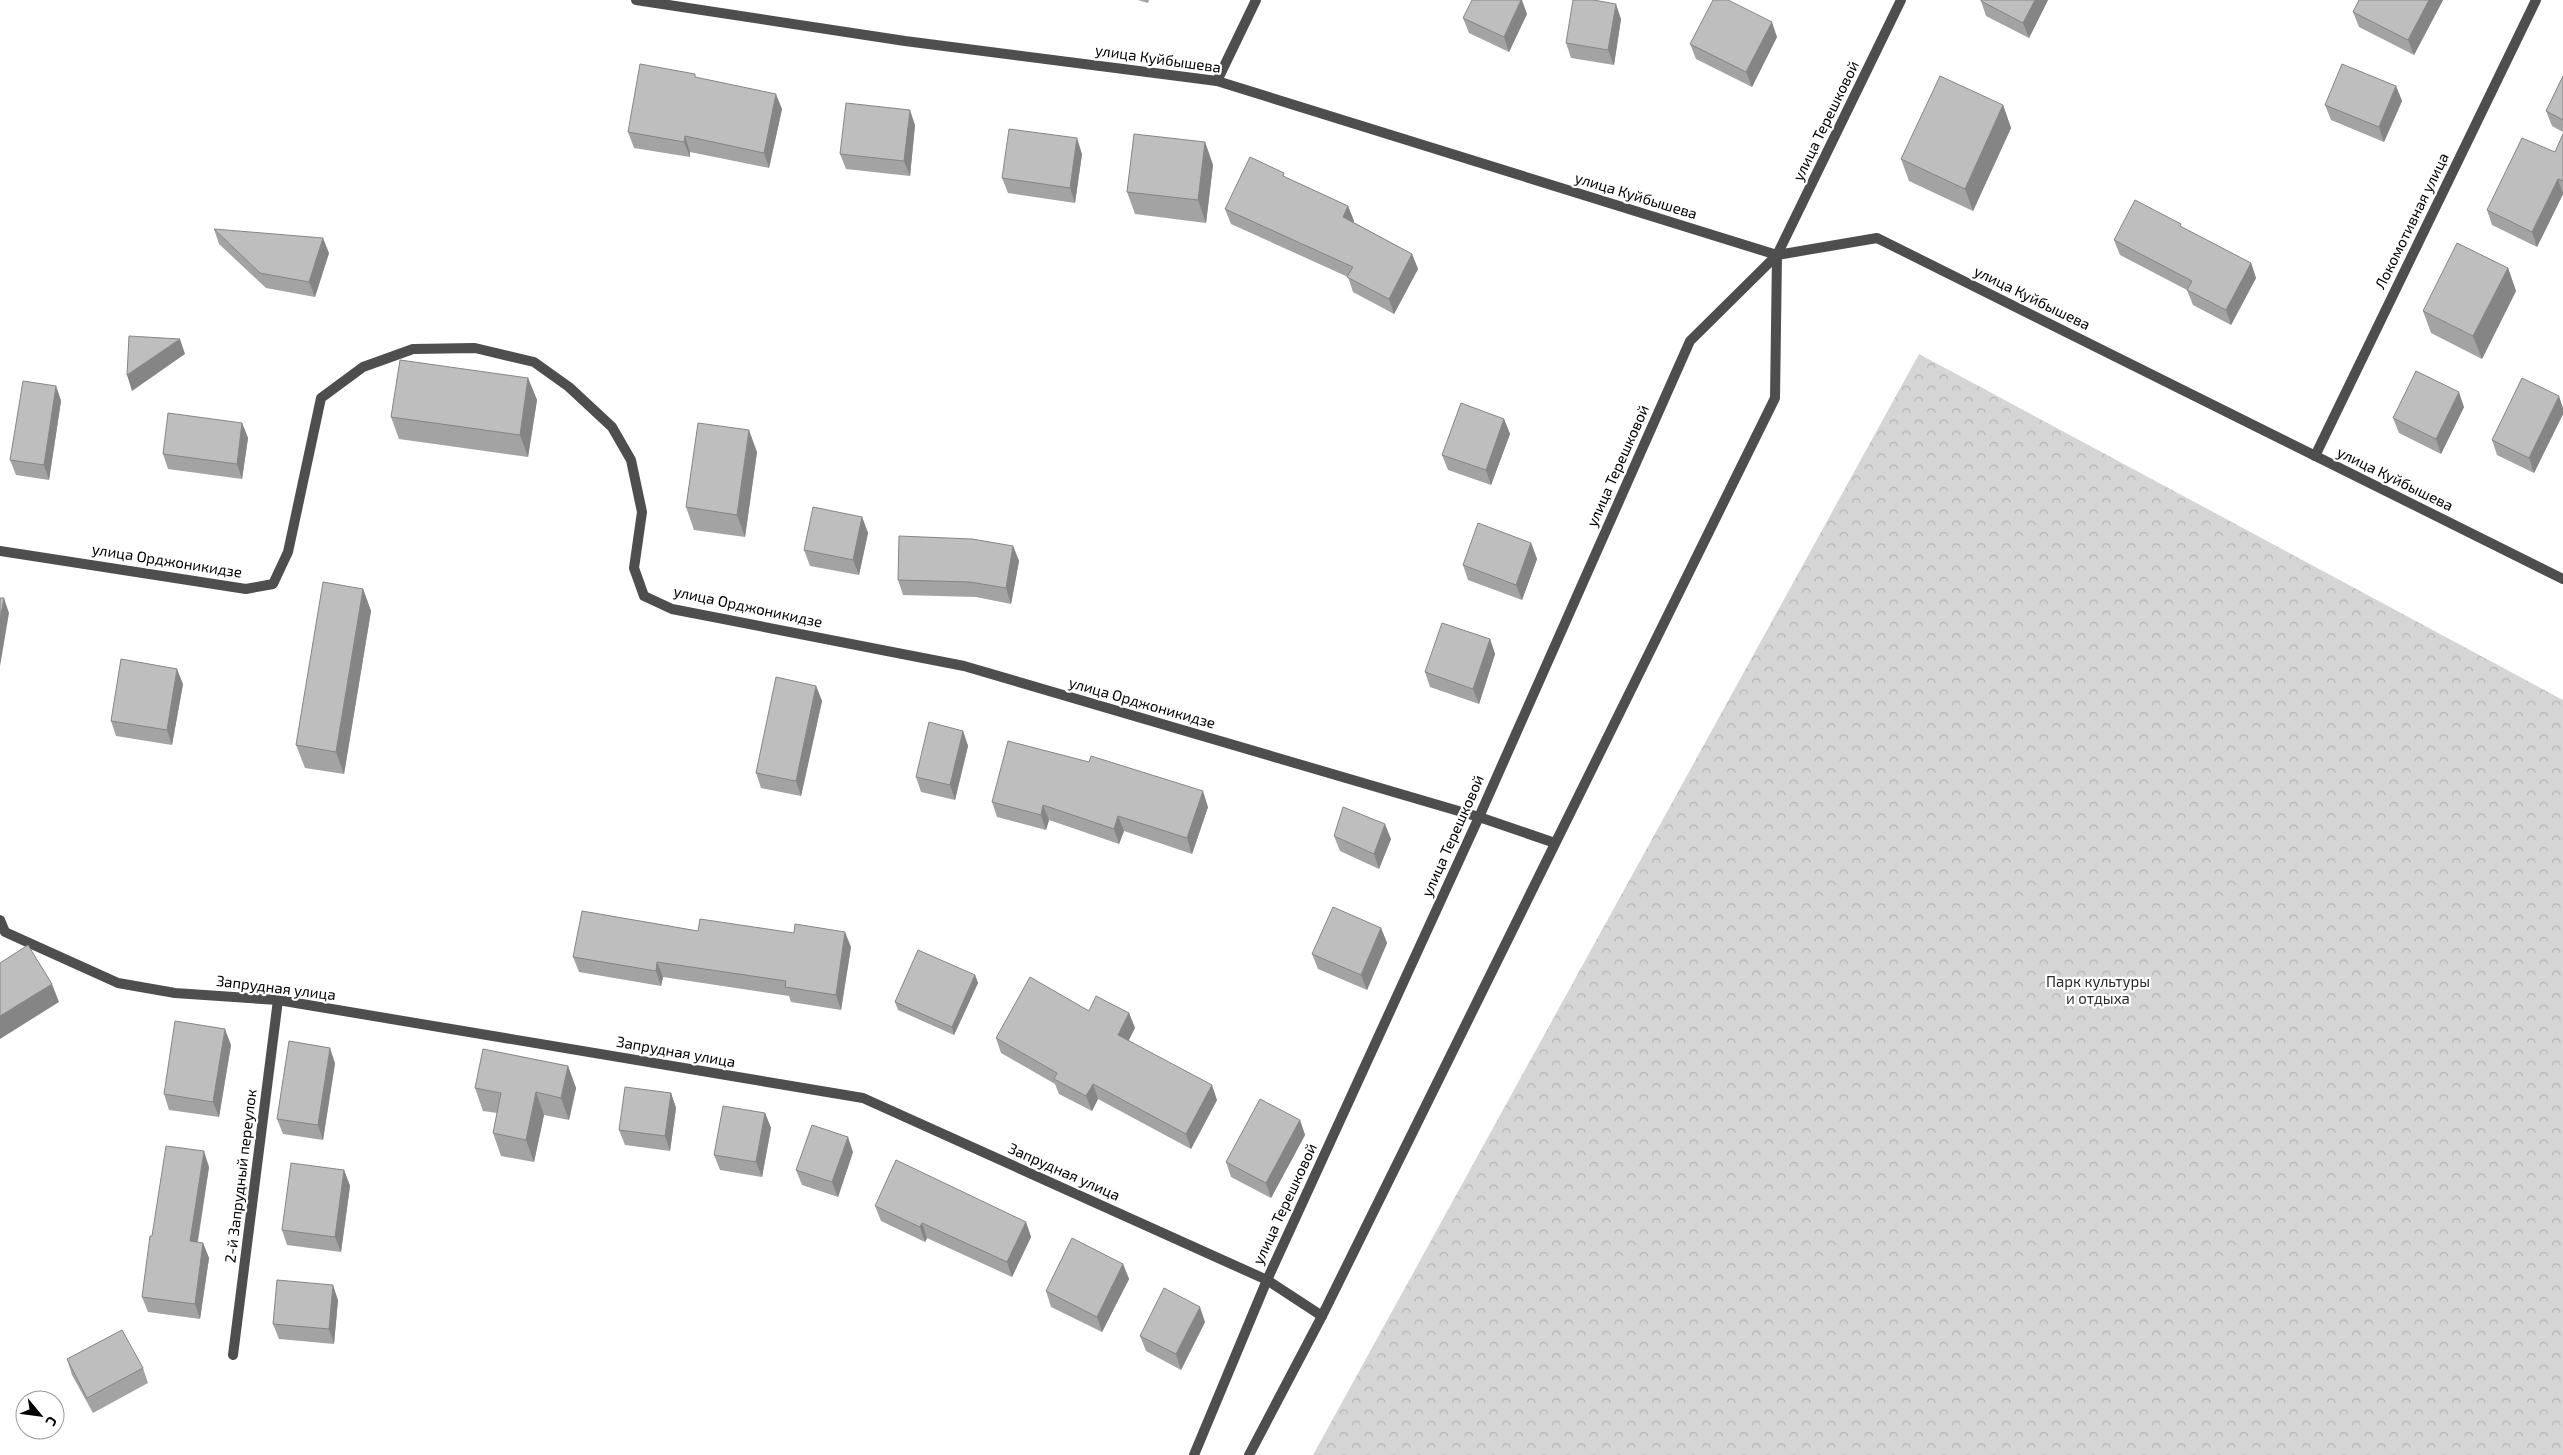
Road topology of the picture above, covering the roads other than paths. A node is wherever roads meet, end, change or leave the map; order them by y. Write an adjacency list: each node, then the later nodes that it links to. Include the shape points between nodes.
1 (636, 0): 2 (street, улица Куйбышева)
2 (641, 0): 6 (street, улица Куйбышева, via 905,41)
3 (1256, 0): 6 (street)
4 (1901, 0): 7 (street, улица Терешковой)
5 (2536, 0): 8 (street, Локомотивная улица)
6 (1217, 81): 7 (street, улица Куйбышева)
7 (1778, 255): 8 (street, улица Куйбышева, via 1878,238); 11 (street, улица Терешковой, via 1690,341); 12 (street, улица Терешковой, via 1775,398)
8 (2315, 456): 10 (street, улица Куйбышева)
9 (0, 551): 11 (street, улица Орджоникидзе, via 246,589 273,584 288,552 321,398 363,367 413,349 475,348 534,362 569,387 612,427 631,460 642,512 634,568 644,596 672,609 964,666)
10 (2563, 579)
11 (1479, 817): 12 (street, улица Орджоникидзе); 16 (street, улица Терешковой)
12 (1555, 843): 17 (street, улица Терешковой)
13 (0, 920): 14 (street, Запрудная улица)
14 (3, 933): 15 (street, Запрудная улица, via 118,983 175,993)
15 (278, 1000): 16 (street, Запрудная улица, via 863,1098); 18 (street, 2-й Запрудный переулок)
16 (1267, 1280): 17 (street, Запрудная улица); 19 (street, улица Терешковой)
17 (1322, 1316): 20 (street, улица Терешковой)
18 (233, 1355)
19 (1194, 1455)
20 (1249, 1455)

